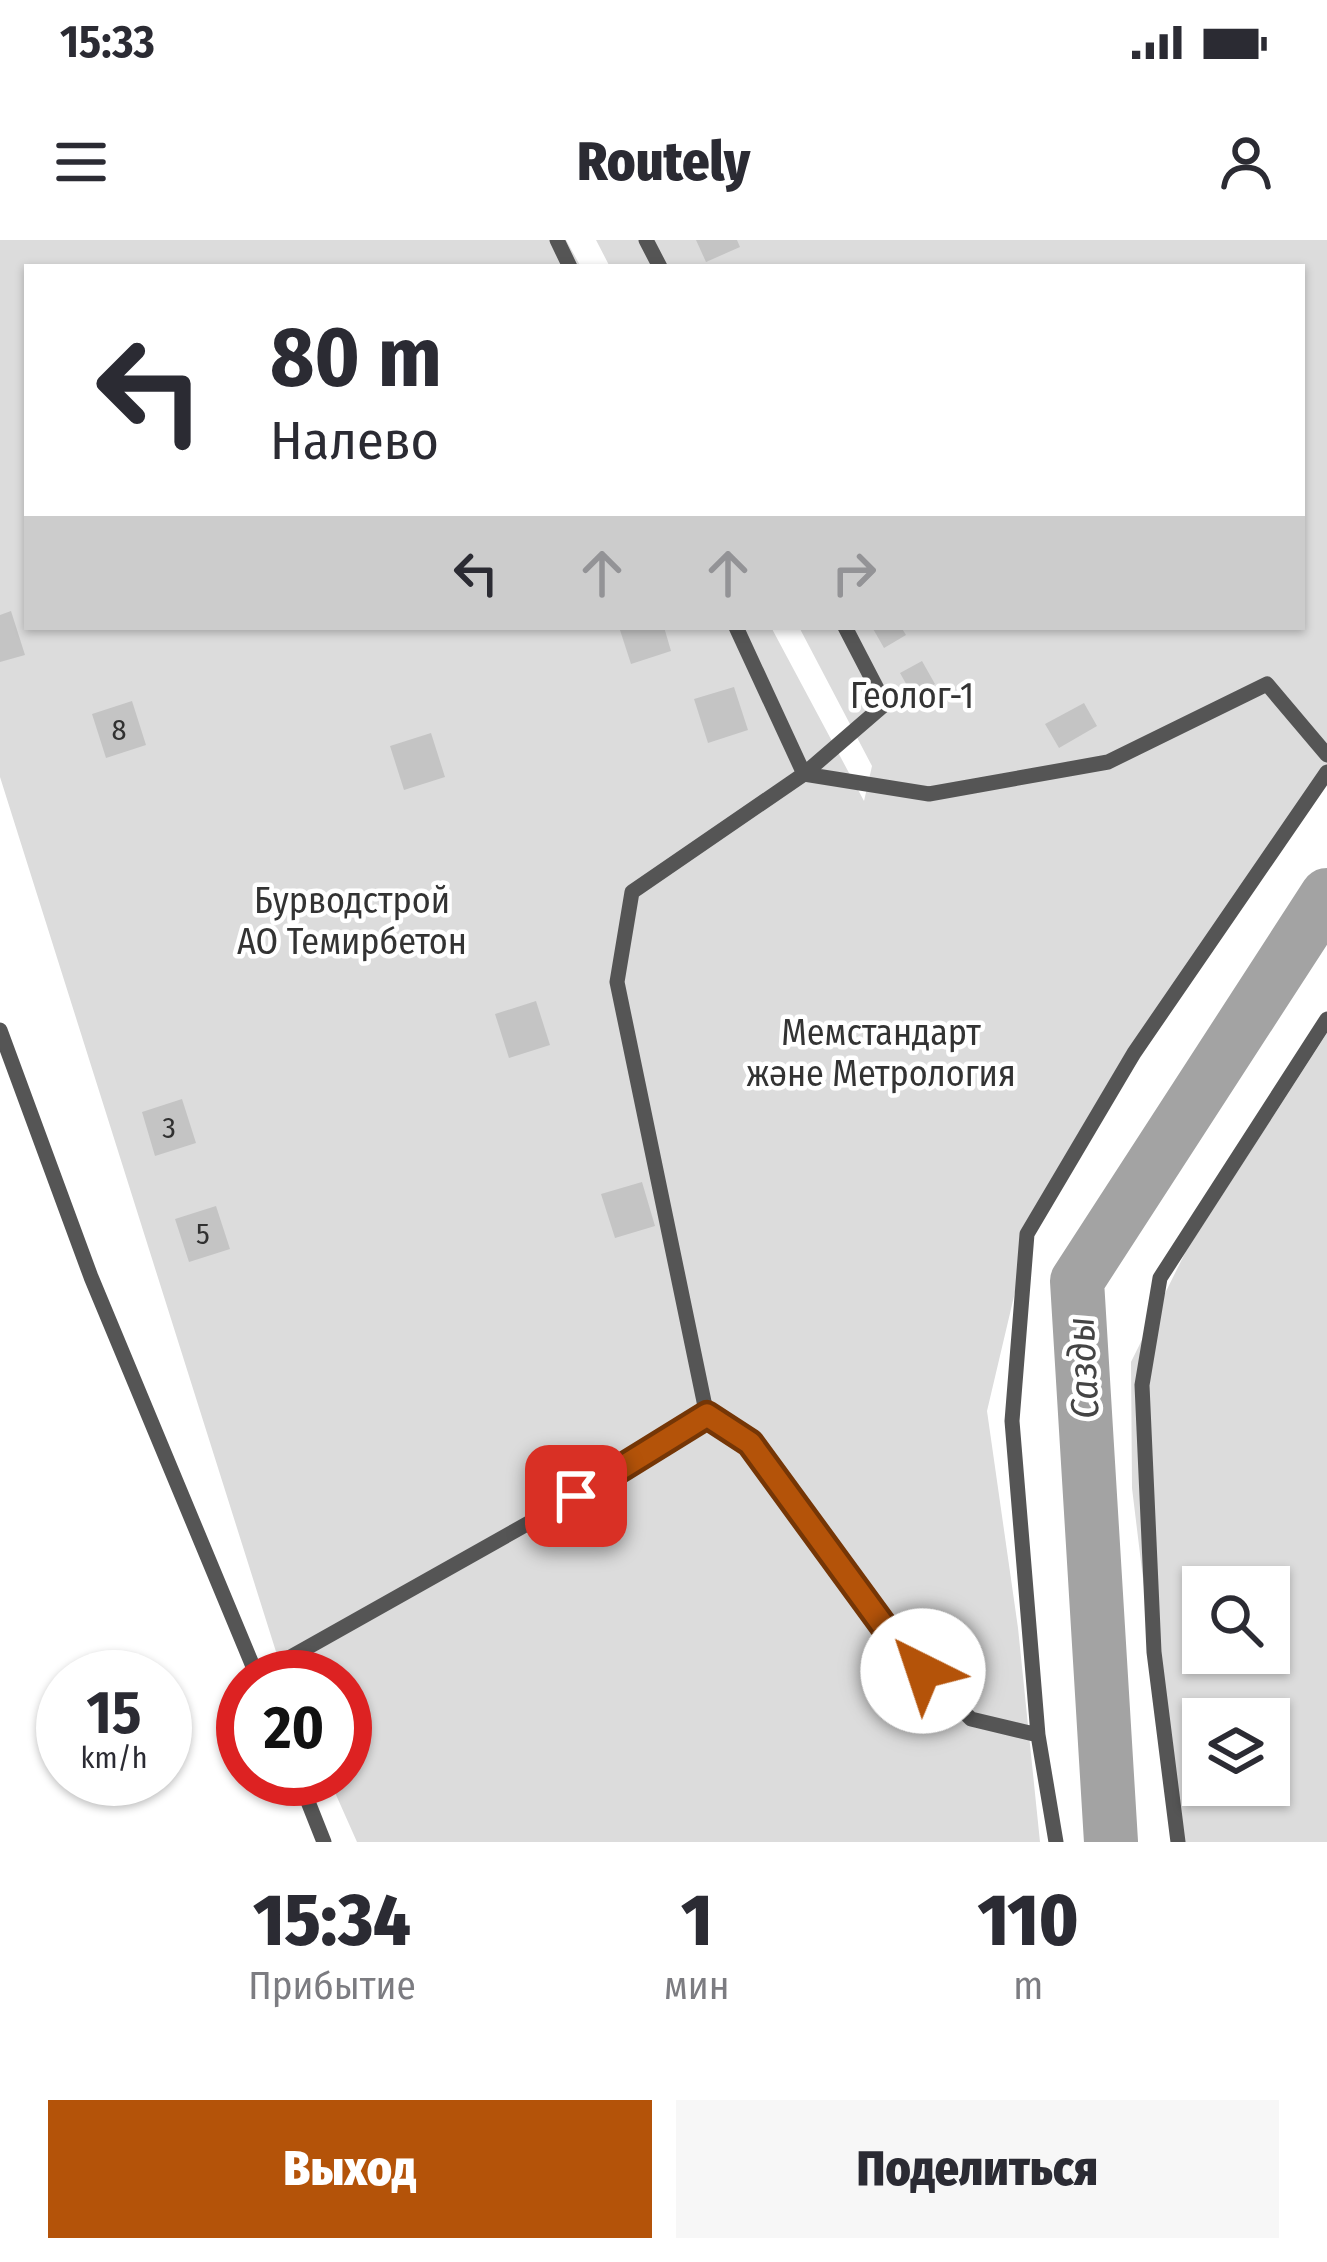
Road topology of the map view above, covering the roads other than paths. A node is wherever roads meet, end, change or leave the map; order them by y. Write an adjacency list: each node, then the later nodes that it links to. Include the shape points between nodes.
1 (737, 630): 5 (lane)
2 (847, 630): 5 (lane, via 885,704)
3 (1327, 755): 5 (lane, via 1267,684 1108,762 929,794)
4 (1327, 772): 11 (lane, via 1134,1053 1027,1234 1012,1421)
5 (804, 774): 8 (lane, via 632,892 617,982)
6 (1327, 1019): 15 (lane, via 1160,1278 1142,1385 1154,1652)
7 (0, 1030): 9 (lane, via 91,1277)
8 (707, 1415): 10 (lane); 11 (lane, via 750,1443 899,1647 970,1719)
9 (246, 1650)
10 (303, 1650)
11 (1038, 1735): 14 (lane)
12 (310, 1806): 13 (lane)
13 (324, 1842)
14 (1056, 1842)
15 (1178, 1842)

